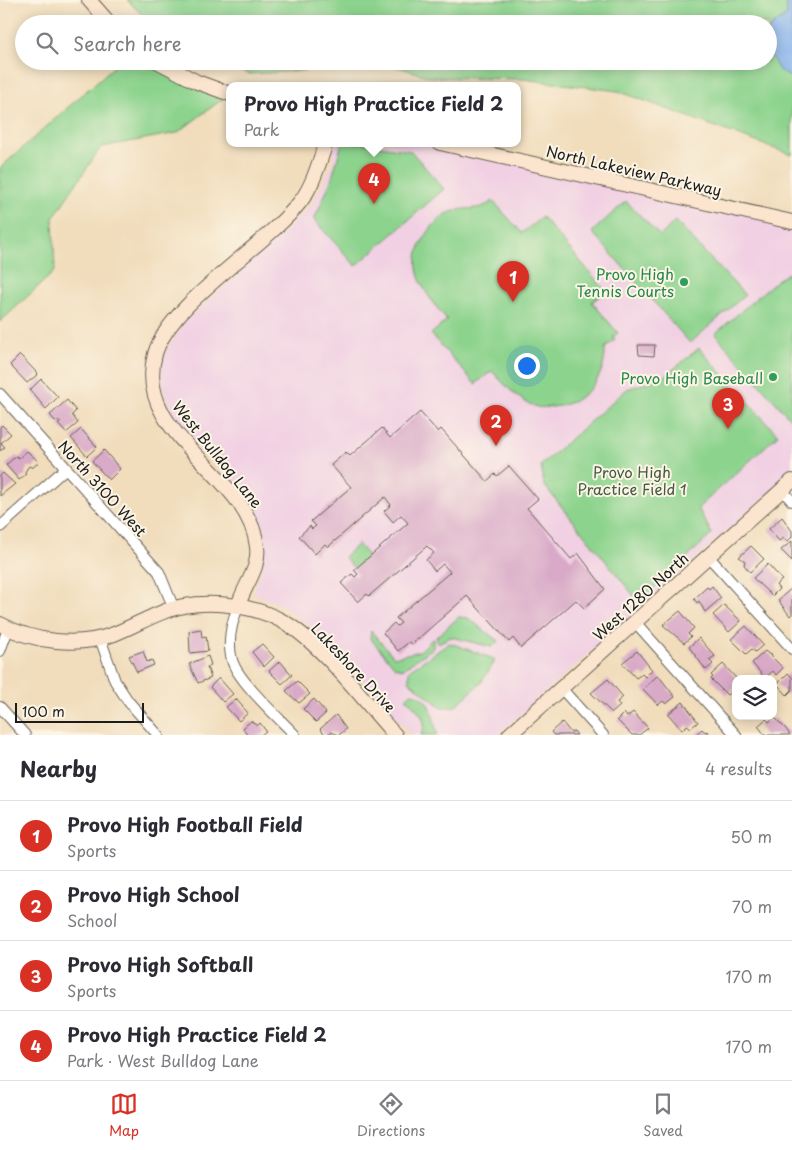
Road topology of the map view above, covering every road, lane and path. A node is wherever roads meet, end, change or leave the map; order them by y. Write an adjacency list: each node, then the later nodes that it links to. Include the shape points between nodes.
1 (89, 0): 2 (street)
2 (102, 15)
3 (174, 70): 4 (street)
4 (226, 93)
5 (325, 147): 14 (street, West Bulldog Lane, via 302,200 286,220 182,311 167,330 155,354 152,383 157,403 169,424 240,503 253,525 258,548 255,568)
6 (458, 147): 7 (street, North Lakeview Parkway)
7 (792, 222)
8 (0, 394): 9 (street, North 3100 West)
9 (65, 469): 12 (street); 15 (street, North 3100 West, via 159,572)
10 (787, 485): 11 (street); 13 (street, West 1280 North)
11 (792, 501)
12 (0, 527)
13 (708, 556): 16 (street, West 1280 North); 19 (street)
14 (238, 607): 15 (street, Lakeshore Drive, via 223,604); 25 (street, via 230,642 232,662 243,679); 26 (street, Lakeshore Drive, via 283,621 306,637)
15 (174, 609): 18 (street, Lakeshore Drive)
16 (636, 622): 21 (street, West 1280 North); 29 (street)
17 (4, 626): 18 (street, Lakeshore Drive, via 28,637 47,640); 20 (street)
18 (100, 638): 24 (street, via 115,681)
19 (792, 649)
20 (0, 651)
21 (561, 688): 27 (street, West 1280 North); 28 (street)
22 (0, 707): 23 (street)
23 (25, 735)
24 (158, 735)
25 (294, 735)
26 (395, 735)
27 (509, 735)
28 (603, 735)
29 (736, 735)

